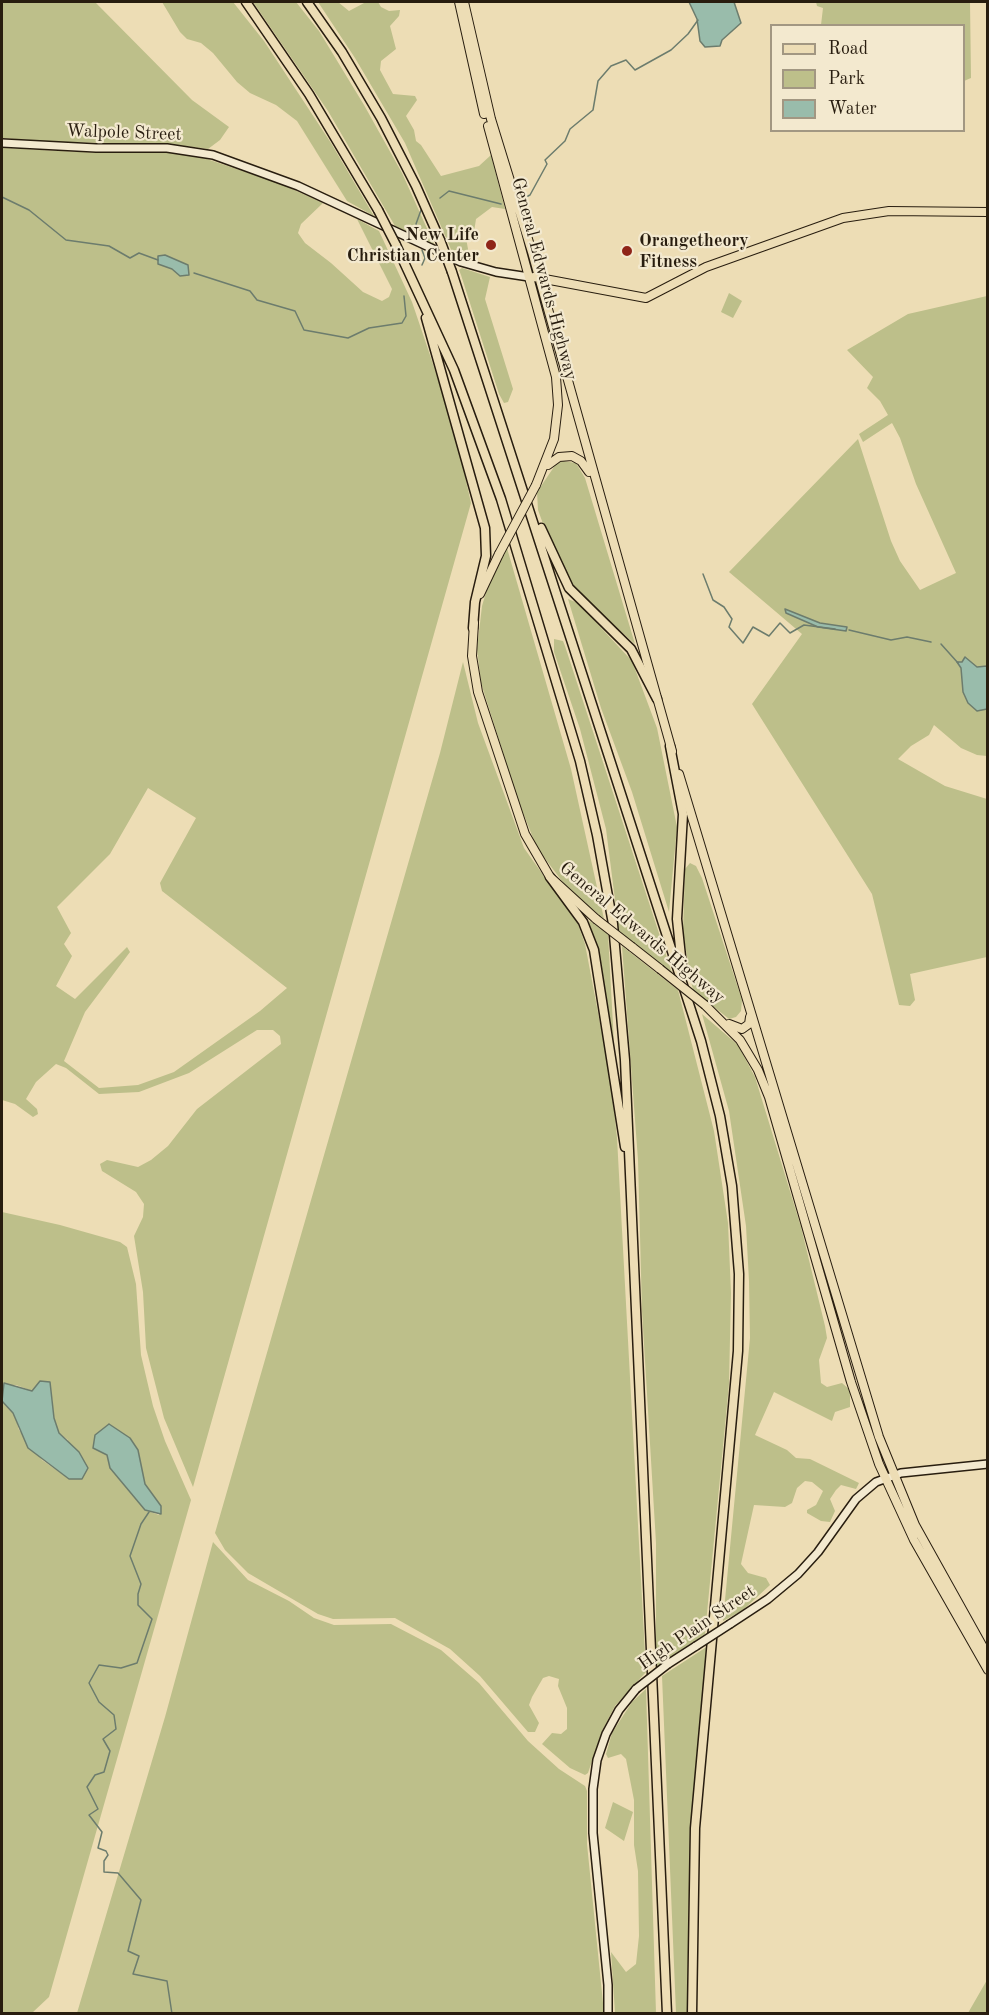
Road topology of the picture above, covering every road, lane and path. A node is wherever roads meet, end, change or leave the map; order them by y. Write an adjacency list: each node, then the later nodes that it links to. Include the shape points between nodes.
1 (246, 2): 9 (highway, bridge, via 309,94 378,210)
2 (307, 2): 11 (highway, bridge, via 378,111 410,172 452,272)
3 (459, 2): 7 (main road, General Edwards Highway, via 476,86)
4 (464, 2): 8 (main road, General Edwards Highway, via 488,110)
5 (2, 143): 7 (main road, Walpole Street, via 179,148 213,155 277,177 461,262 496,273)
6 (987, 213): 8 (main road, via 889,211 840,218 706,267 646,298)
7 (529, 276): 8 (main road); 10 (main road, General Edwards Highway, via 558,391 555,432)
8 (539, 278): 12 (main road, General Edwards Highway)
9 (420, 295): 13 (highway, via 485,525 485,560); 20 (highway, via 457,377 489,463 591,805 615,939)
10 (544, 471): 12 (main road, via 559,457 578,458 589,472); 13 (main road, General Edwards Highway, bridge, via 483,586)
11 (525, 495): 14 (highway, via 565,583 633,652); 17 (highway)
12 (600, 501): 14 (main road, General Edwards Highway)
13 (473, 628): 16 (main road, General Edwards Highway, via 474,671 482,706 522,827)
14 (657, 699): 15 (main road, General Edwards Highway)
15 (670, 746): 17 (highway, via 683,811 677,923); 18 (main road, General Edwards Highway)
16 (550, 877): 19 (main road, General Edwards Highway, bridge); 20 (highway, via 583,922 594,950)
17 (684, 990): 27 (highway, via 705,1056 725,1143 735,1214 740,1305 695,1836)
18 (750, 1011): 19 (main road, via 749,1024 741,1029); 22 (main road, General Edwards Highway)
19 (715, 1014): 22 (main road, General Edwards Highway, via 740,1040 762,1079 864,1421)
20 (630, 1172): 26 (highway)
21 (987, 1464): 22 (main road, High Plain Street)
22 (889, 1476): 23 (main road); 24 (main road, via 914,1540); 25 (main road, High Plain Street, bridge, via 856,1499 798,1574 768,1599 636,1689 621,1706 606,1734 593,1789 593,1833)
23 (987, 1656)
24 (987, 1670)
25 (608, 2013)
26 (667, 2013)
27 (692, 2013)

